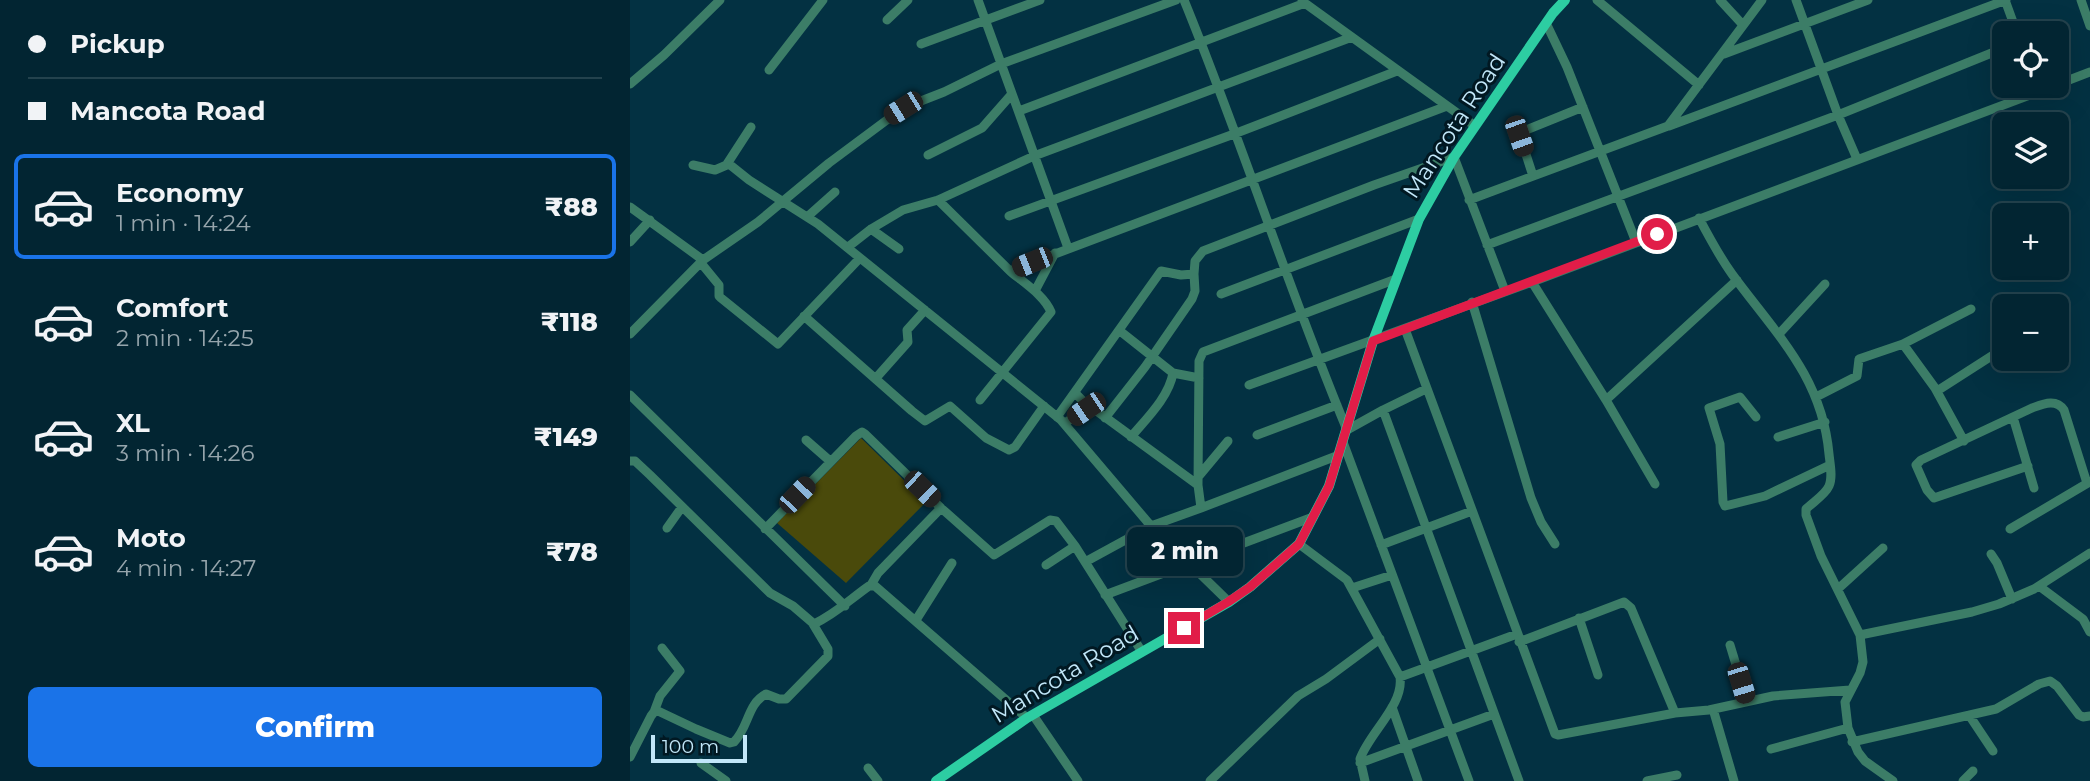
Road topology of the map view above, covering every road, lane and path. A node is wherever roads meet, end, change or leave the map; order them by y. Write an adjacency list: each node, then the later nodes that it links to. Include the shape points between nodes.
1 (720, 0): 35 (street)
2 (823, 0): 30 (street)
3 (908, 0): 17 (street)
4 (978, 0): 18 (street)
5 (1040, 0): 18 (street)
6 (1176, 0): 29 (street)
7 (1184, 0): 26 (street)
8 (1565, 0): 21 (main road, Mancota Road)
9 (1597, 0): 36 (street)
10 (1720, 0): 23 (street)
11 (1762, 0): 23 (street)
12 (1796, 0): 22 (street)
13 (1868, 0): 22 (street)
14 (2006, 0): 19 (street); 31 (street)
15 (2081, 0): 20 (street)
16 (1303, 2): 24 (street); 26 (street)
17 (887, 20)
18 (985, 20): 25 (street); 29 (street)
19 (2013, 21)
20 (2089, 22)
21 (1546, 23): 41 (street); 44 (main road, Mancota Road)
22 (1805, 24): 28 (street); 31 (street)
23 (1743, 25): 28 (street)
24 (1352, 37): 32 (street); 37 (street)
25 (921, 44)
26 (1202, 44): 37 (street); 42 (street)
27 (1992, 53): 43 (street)
28 (1723, 55): 36 (street)
29 (1000, 64): 38 (street); 61 (street, via 890,116)
30 (769, 69)
31 (1822, 69): 43 (street); 45 (street)
32 (1397, 71): 40 (street); 47 (street)
33 (2090, 72): 34 (street)
34 (2069, 80)
35 (630, 84)
36 (1699, 85): 45 (street)
37 (1219, 88): 47 (street); 50 (street)
38 (1011, 95): 42 (street); 49 (street, via 982,128)
39 (2015, 98): 52 (street)
40 (1447, 106): 44 (street); 56 (street)
41 (1583, 107): 48 (street); 55 (street, via 1519,133)
42 (1019, 111): 50 (street)
43 (1838, 114): 52 (street); 58 (street)
44 (1475, 126): 51 (main road, Mancota Road)
45 (1668, 126): 48 (street)
46 (751, 127): 53 (street)
47 (1234, 134): 56 (street); 62 (street)
48 (1601, 151): 55 (street); 58 (street)
49 (928, 155)
50 (1034, 156): 59 (street); 62 (street)
51 (1454, 157): 60 (street); 67 (main road, Mancota Road); 69 (street)
52 (1857, 159): 66 (street)
53 (727, 164): 54 (street, via 715,170); 61 (street)
54 (693, 165)
55 (1533, 176): 60 (street)
56 (1251, 178): 69 (street); 75 (street)
57 (835, 192): 64 (street)
58 (1618, 196): 72 (street); 73 (street)
59 (938, 200): 70 (street, via 902,210); 81 (street)
60 (1469, 200): 73 (street)
61 (783, 201): 64 (street); 79 (street)
62 (1051, 201): 65 (street); 75 (street)
63 (630, 207): 68 (street)
64 (807, 216): 74 (street)
65 (1009, 216)
66 (1699, 218): 72 (street); 84 (street)
67 (1419, 219): 80 (street); 83 (main road, Mancota Road)
68 (650, 220): 71 (street); 79 (street)
69 (1269, 225): 80 (street); 82 (street, via 1200,253)
70 (871, 229): 74 (street); 76 (street)
71 (630, 242)
72 (1636, 242): 85 (street)
73 (1487, 245): 88 (street)
74 (848, 247): 78 (street)
75 (1068, 248): 77 (street)
76 (899, 249)
77 (1055, 253): 81 (street); 87 (street)
78 (860, 258): 92 (street); 94 (street)
79 (702, 262): 94 (street, via 719,285 720,299 775,343); 97 (street)
80 (1284, 269): 89 (street); 93 (street)
81 (1010, 271): 87 (street)
82 (1194, 274): 96 (street, via 1161,271); 101 (street, via 1192,299)
83 (1395, 279): 93 (street); 99 (main road, Mancota Road)
84 (1737, 280): 98 (street); 115 (street)
85 (1532, 282): 88 (street); 115 (street)
86 (1825, 284): 98 (street)
87 (1035, 291): 104 (street, via 1051,312)
88 (1505, 291): 90 (street)
89 (1221, 294)
90 (1472, 302): 95 (street); 153 (street, via 1529,491)
91 (1971, 309): 100 (street)
92 (925, 310): 104 (street); 106 (street, via 908,330 908,342)
93 (1302, 314): 103 (street); 107 (street, via 1203,352)
94 (804, 316): 106 (street)
95 (1405, 329): 99 (street); 109 (street)
96 (1120, 331): 101 (street); 111 (street)
97 (630, 334)
98 (1779, 334): 113 (street)
99 (1373, 341): 103 (street); 125 (main road, Mancota Road)
100 (1903, 344): 110 (street); 113 (street, via 1859,359 1857,376)
101 (1153, 356): 105 (street); 122 (street)
102 (1992, 356): 110 (street)
103 (1318, 360): 108 (street); 116 (street)
104 (1003, 373): 114 (street); 117 (street)
105 (1173, 373): 107 (street); 127 (street, via 1162,398)
106 (876, 378): 117 (street, via 922,420 928,421 950,406 986,438 1009,450)
107 (1199, 378): 138 (street)
108 (1249, 384)
109 (1426, 389): 119 (street); 145 (street)
110 (1937, 391): 131 (street)
111 (1074, 393): 118 (street); 123 (street)
112 (630, 396): 150 (street)
113 (1816, 397): 124 (street)
114 (980, 400)
115 (1606, 400): 140 (street)
116 (1337, 405): 125 (street); 126 (street)
117 (1044, 406): 123 (street)
118 (1090, 408): 122 (street); 123 (street)
119 (1383, 410): 125 (street); 149 (street)
120 (1756, 417): 136 (street, via 1740,397 1709,408 1720,444 1725,506 1765,496)
121 (2013, 417): 131 (street); 137 (street); 139 (street, via 2048,403 2059,404)
122 (1105, 418): 127 (street)
123 (1061, 420): 147 (street)
124 (1825, 422): 128 (street); 136 (street)
125 (1347, 430): 132 (main road, Mancota Road)
126 (1257, 435)
127 (1131, 437): 138 (street)
128 (1778, 437)
129 (806, 440): 135 (street)
130 (1228, 441): 138 (street)
131 (1964, 441): 137 (street, via 1918,463 1932,498)
132 (1343, 442): 133 (main road, Mancota Road); 154 (street)
133 (1339, 455): 144 (street); 146 (main road, Mancota Road)
134 (631, 460): 142 (street)
135 (830, 461): 143 (street, via 862,432); 150 (street)
136 (1830, 465): 167 (street, via 1829,485 1806,509 1806,515)
137 (2028, 466): 141 (street)
138 (1198, 481): 144 (street)
139 (2089, 482): 151 (street)
140 (1655, 484)
141 (2035, 488)
142 (682, 507): 148 (street); 174 (street, via 770,593)
143 (941, 508): 155 (street, via 995,555 1052,519); 164 (street)
144 (1201, 508): 147 (street)
145 (1472, 512): 149 (street); 177 (street)
146 (1313, 517): 152 (main road, Mancota Road); 161 (street)
147 (1151, 526): 159 (street); 161 (street)
148 (667, 528)
149 (1425, 528): 154 (street); 181 (street)
150 (765, 529): 171 (street)
151 (2010, 529)
152 (1299, 544): 166 (street); 170 (main road, Mancota Road)
153 (1555, 544)
154 (1381, 545): 163 (street)
155 (1075, 546): 159 (street); 162 (street)
156 (1883, 548): 167 (street)
157 (2090, 553): 165 (street)
158 (1991, 554): 169 (street)
159 (1085, 562): 168 (street)
160 (952, 563): 173 (street)
161 (1188, 563): 168 (street); 170 (street)
162 (1046, 565)
163 (1392, 575): 166 (street); 183 (street)
164 (871, 585): 171 (street); 173 (street)
165 (2039, 586): 169 (street); 175 (street, via 2082,619)
166 (1352, 588): 178 (street)
167 (1839, 588): 176 (street)
168 (1105, 594): 182 (street)
169 (2011, 599): 176 (street, via 1972,612)
170 (1228, 602): 182 (main road, Mancota Road)
171 (845, 606): 174 (street)
172 (1579, 618): 177 (street); 184 (street); 191 (street, via 1619,602 1628,604)
173 (916, 620): 194 (street)
174 (813, 624): 190 (street, via 828,656 786,699 766,694 758,699 734,742)
175 (2090, 632)
176 (1860, 635): 186 (street, via 1863,662)
177 (1518, 638): 181 (street); 191 (street, via 1555,734)
178 (1380, 639): 185 (street); 212 (street, via 1298,696)
179 (1730, 645): 187 (street)
180 (662, 649): 190 (street, via 680,671 660,696)
181 (1471, 651): 183 (street); 192 (street)
182 (1142, 652): 194 (main road, Mancota Road)
183 (1427, 667): 185 (street); 197 (street)
184 (1598, 675)
185 (1400, 677): 188 (street, via 1401,687)
186 (1850, 690): 187 (street); 196 (street)
187 (1747, 701): 189 (street)
188 (1392, 707): 199 (street); 204 (street, via 1371,736)
189 (1713, 709): 191 (street); 218 (street)
190 (654, 712): 202 (street)
191 (1675, 713)
192 (1494, 714): 197 (street); 216 (street)
193 (1969, 715): 195 (street, via 2002,707 2050,681 2079,715); 198 (street); 201 (street)
194 (1030, 716): 210 (main road, Mancota Road); 211 (street)
195 (2090, 716)
196 (1847, 729): 198 (street); 200 (street)
197 (1450, 730): 199 (street); 215 (street)
198 (1852, 742): 219 (street, via 1865,761)
199 (1406, 746): 204 (street); 214 (street)
200 (1771, 749)
201 (1993, 751)
202 (630, 757)
203 (701, 763): 208 (street)
204 (1360, 763): 213 (street)
205 (868, 768): 209 (street)
206 (1973, 771): 220 (street)
207 (1677, 775): 217 (street)
208 (726, 781)
209 (878, 781)
210 (936, 781)
211 (1078, 781)
212 (1210, 781)
213 (1366, 781)
214 (1419, 781)
215 (1469, 781)
216 (1519, 781)
217 (1647, 781)
218 (1734, 781)
219 (1893, 781)
220 (1963, 781)

